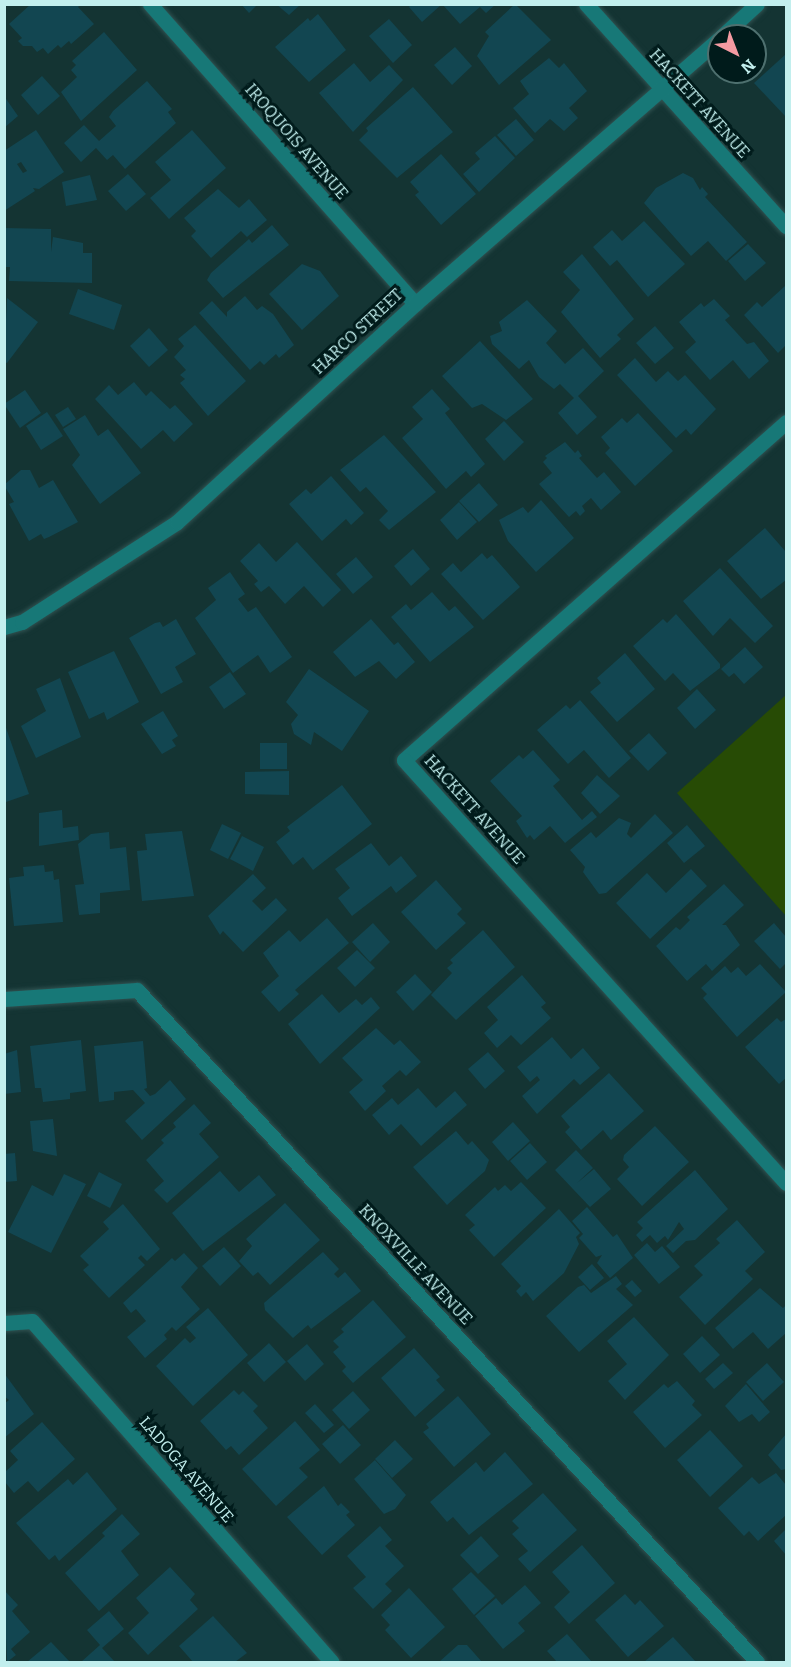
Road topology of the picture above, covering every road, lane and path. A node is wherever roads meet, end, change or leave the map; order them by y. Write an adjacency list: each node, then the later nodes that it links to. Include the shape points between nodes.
1 (150, 4): 8 (street, IROQUOIS AVENUE)
2 (586, 4): 6 (street, HACKETT AVENUE)
3 (757, 4): 4 (street, HARCO STREET)
4 (735, 24)
5 (707, 49): 6 (street, HARCO STREET)
6 (662, 90): 7 (street, HACKETT AVENUE); 8 (street, HARCO STREET)
7 (786, 226)
8 (415, 304): 10 (street, HARCO STREET, via 177,522 22,622)
9 (786, 422): 12 (street, HACKETT AVENUE, via 404,760)
10 (4, 627)
11 (4, 999): 15 (street, KNOXVILLE AVENUE, via 137,990)
12 (786, 1183)
13 (4, 1323): 14 (street, LADOGA AVENUE, via 32,1321)
14 (332, 1662)
15 (758, 1662)

